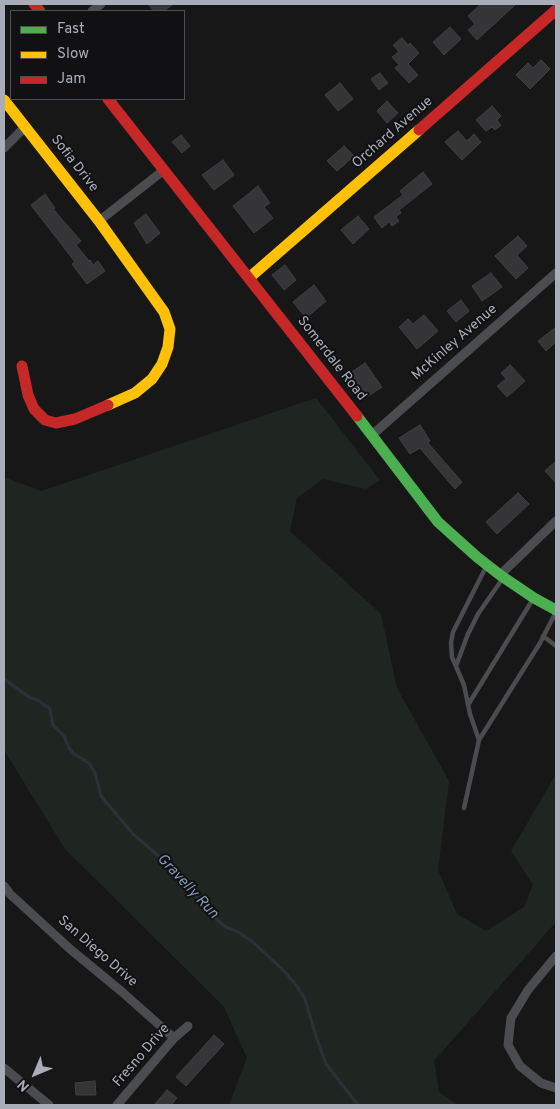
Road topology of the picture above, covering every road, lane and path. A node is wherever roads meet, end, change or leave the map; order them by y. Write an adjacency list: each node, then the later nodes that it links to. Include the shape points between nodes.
1 (556, 10): 9 (street, Orchard Avenue)
2 (4, 100): 4 (street, Sofia Drive)
3 (109, 100): 6 (street, Somerdale Road)
4 (25, 126): 5 (street); 7 (street, Sofia Drive)
5 (4, 148)
6 (164, 170): 7 (street); 9 (street, Somerdale Road)
7 (99, 221): 10 (street, Sofia Drive, via 164,312 170,329 162,364 135,393 75,419 56,423 45,420 34,409)
8 (556, 273): 11 (street, McKinley Avenue)
9 (249, 278): 11 (street, Somerdale Road)
10 (22, 366)
11 (372, 435): 13 (street, Somerdale Road, via 438,522)
12 (556, 521): 14 (street)
13 (487, 565): 14 (street, Somerdale Road); 19 (lane, via 453,632 451,650)
14 (502, 576): 15 (street, Somerdale Road); 19 (lane, via 478,614)
15 (534, 598): 16 (street, Somerdale Road); 20 (lane)
16 (556, 611): 17 (lane)
17 (543, 636): 18 (lane); 21 (lane)
18 (556, 646)
19 (456, 667): 20 (lane)
20 (468, 706): 21 (lane)
21 (478, 740): 22 (lane)
22 (464, 808)
23 (4, 886): 26 (street, San Diego Drive, via 70,949)
24 (556, 956): 28 (street, via 510,1018 508,1045 520,1066 541,1083)
25 (188, 1026): 26 (street, Fresno Drive)
26 (174, 1038): 30 (street, Fresno Drive)
27 (4, 1068): 29 (street)
28 (556, 1088)
29 (49, 1105)
30 (118, 1105)

